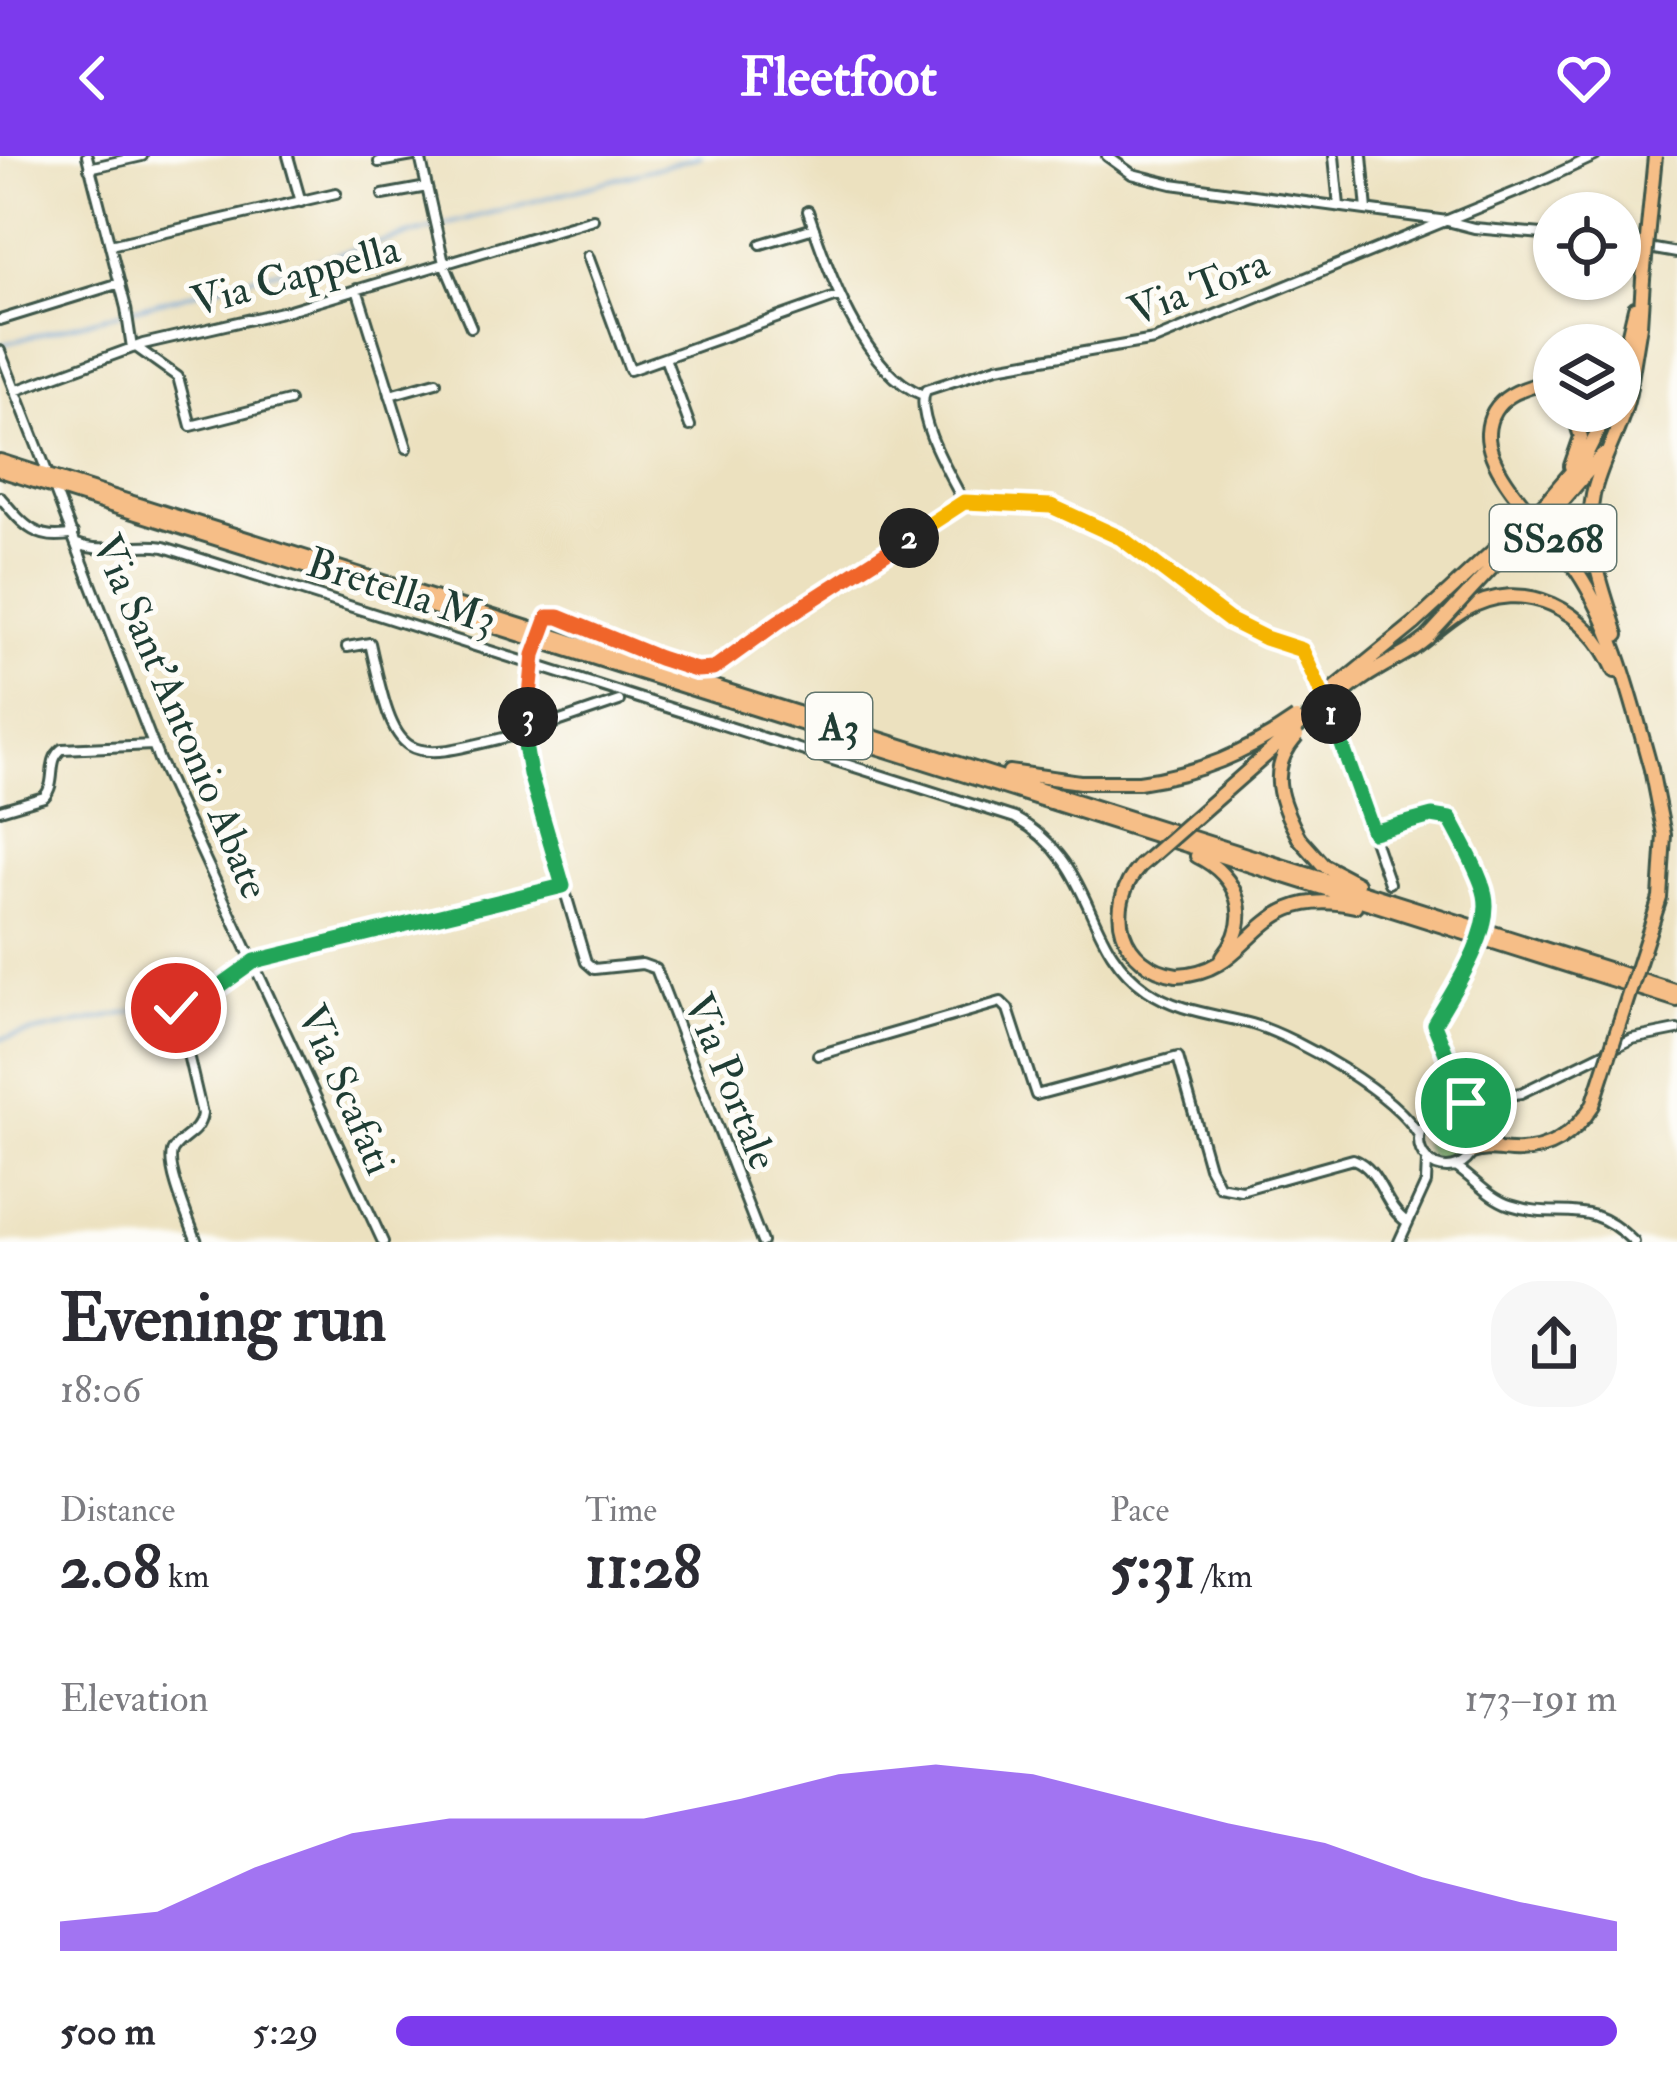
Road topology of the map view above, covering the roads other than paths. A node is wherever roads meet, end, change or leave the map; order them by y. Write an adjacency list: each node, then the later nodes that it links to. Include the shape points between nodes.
1 (87, 156): 11 (street)
2 (142, 156): 11 (street)
3 (288, 156): 15 (street)
4 (416, 156): 10 (street); 12 (street)
5 (1107, 156): 16 (street, via 1147,179)
6 (1334, 156): 16 (street)
7 (1362, 156): 17 (street)
8 (1595, 156): 20 (street, Via Tora)
9 (1654, 156): 32 (highway, SS268, bridge)
10 (379, 162)
11 (89, 169): 24 (street)
12 (427, 187): 14 (street); 28 (street)
13 (336, 193): 15 (street)
14 (383, 195)
15 (301, 202): 24 (street)
16 (1339, 206): 17 (street)
17 (1367, 210): 20 (street)
18 (808, 211): 21 (street)
19 (593, 219): 28 (street, Via Cappella)
20 (1447, 221): 22 (street); 47 (street, Via Tora, via 1154,340 997,367)
21 (814, 228): 23 (street); 31 (street)
22 (1533, 234)
23 (761, 244)
24 (110, 245): 29 (street)
25 (1641, 247): 26 (street)
26 (1677, 254)
27 (589, 256): 40 (street, via 630,370)
28 (444, 263): 30 (street, Via Cappella); 37 (street)
29 (120, 283): 33 (street); 38 (street)
30 (357, 290): 38 (street, Via Cappella); 46 (street)
31 (838, 296): 40 (street); 47 (street, via 888,369)
32 (1640, 302): 34 (highway, SS268); 35 (highway, SS268); 36 (highway, SS268)
33 (0, 320)
34 (1628, 324)
35 (1634, 324)
36 (1637, 324)
37 (471, 327)
38 (133, 347): 44 (street, Via Cappella); 48 (street, via 178,377 191,426)
39 (0, 351): 44 (street)
40 (665, 358): 49 (street)
41 (436, 382): 46 (street)
42 (1533, 385): 45 (highway)
43 (1533, 390): 45 (highway)
44 (15, 392): 57 (street)
45 (1514, 393): 70 (highway, SS268, via 1490,421 1494,460 1588,589)
46 (391, 395): 54 (street)
47 (923, 395): 60 (street, via 924,416)
48 (289, 401)
49 (690, 426)
50 (1580, 432): 61 (highway, SS268, via 1578,452)
51 (1598, 432): 61 (highway, SS268)
52 (1611, 432): 61 (highway, SS268, via 1603,452)
53 (1618, 432): 70 (highway, SS268, via 1597,482 1591,523)
54 (407, 448)
55 (0, 460): 74 (highway, A3)
56 (0, 470): 77 (highway, A3)
57 (46, 470)
58 (56, 493): 62 (street, Via Sant'Antonio Abate)
59 (0, 497): 62 (street, Bretella M3, via 32,533)
60 (964, 502): 73 (street, Via Portale, bridge, via 713,669 696,670 548,617 535,650); 78 (street, via 1036,503 1085,519 1229,620 1302,650)
61 (1548, 508): 66 (highway, SS268, bridge); 67 (highway, SS268, bridge)
62 (75, 539): 63 (street, Bretella M3); 64 (street, Via Sant'Antonio Abate)
63 (98, 552): 64 (street, Bretella M3); 65 (street); 91 (street, Bretella M3, via 164,547 1001,812 1030,826 1064,859 1113,956 1144,988 1297,1041)
64 (82, 557): 65 (street, Via Sant'Antonio Abate)
65 (88, 575): 75 (street, Via Sant'Antonio Abate)
66 (1414, 623): 69 (highway, A3)
67 (1428, 637): 69 (highway, A3); 72 (highway, SS268, bridge, via 1474,605 1504,597 1557,605 1587,625)
68 (347, 647): 73 (street, via 370,643 390,724 418,750 438,753)
69 (1337, 692): 74 (highway, A3, bridge, via 1229,759 1139,782 1037,777); 81 (highway, A3, bridge, via 1281,760 1279,796 1299,838 1335,873); 83 (highway, A3, bridge, via 1125,886 1119,922 1144,963 1177,975)
70 (1628, 695): 72 (highway, SS268)
71 (619, 701): 73 (street)
72 (1635, 716): 95 (highway, SS268, bridge, via 1664,836 1660,898 1594,1105 1550,1145)
73 (525, 733): 80 (street, Via Portale)
74 (872, 736): 81 (highway, A3)
75 (153, 745): 76 (street, via 62,749 44,797); 82 (street, Via Sant'Antonio Abate)
76 (0, 810)
77 (1096, 817): 81 (highway, A3); 83 (highway, A3, via 1196,855 1228,878 1240,919)
78 (1373, 832): 79 (street); 87 (street, bridge, via 1450,819 1483,889 1474,952 1434,1024)
79 (1389, 883)
80 (563, 886): 82 (street); 104 (street, Via Portale, via 590,968 656,969)
81 (1463, 928): 83 (highway, A3, via 1310,902 1276,914); 84 (highway, A3)
82 (255, 961): 102 (street, via 213,991 175,1004 202,1114 170,1162); 103 (street, Via Scafati)
83 (1214, 966)
84 (1677, 996)
85 (1677, 1030): 88 (street, via 1632,1039 1555,1080)
86 (818, 1055): 101 (street, via 1001,1002 1036,1095 1178,1057 1219,1186 1241,1190 1353,1159 1370,1169)
87 (1459, 1090): 89 (street); 90 (street)
88 (1488, 1099): 89 (street); 93 (street, via 1474,1106)
89 (1466, 1103): 90 (street); 93 (street)
90 (1445, 1110): 92 (street); 93 (street)
91 (1404, 1115): 92 (street, Bretella M3); 94 (street, Bretella M3)
92 (1429, 1118): 94 (street)
93 (1472, 1125): 95 (highway); 96 (street)
94 (1419, 1135): 97 (street)
95 (1497, 1149): 96 (highway, SS268)
96 (1471, 1155): 98 (street); 99 (street)
97 (1427, 1160): 98 (street); 100 (street)
98 (1450, 1167): 99 (street); 100 (street)
99 (1476, 1180): 106 (street, via 1513,1206 1594,1214)
100 (1426, 1183): 101 (street)
101 (1407, 1222): 105 (street)
102 (197, 1242)
103 (383, 1242)
104 (762, 1242)
105 (1399, 1242)
106 (1634, 1242)

